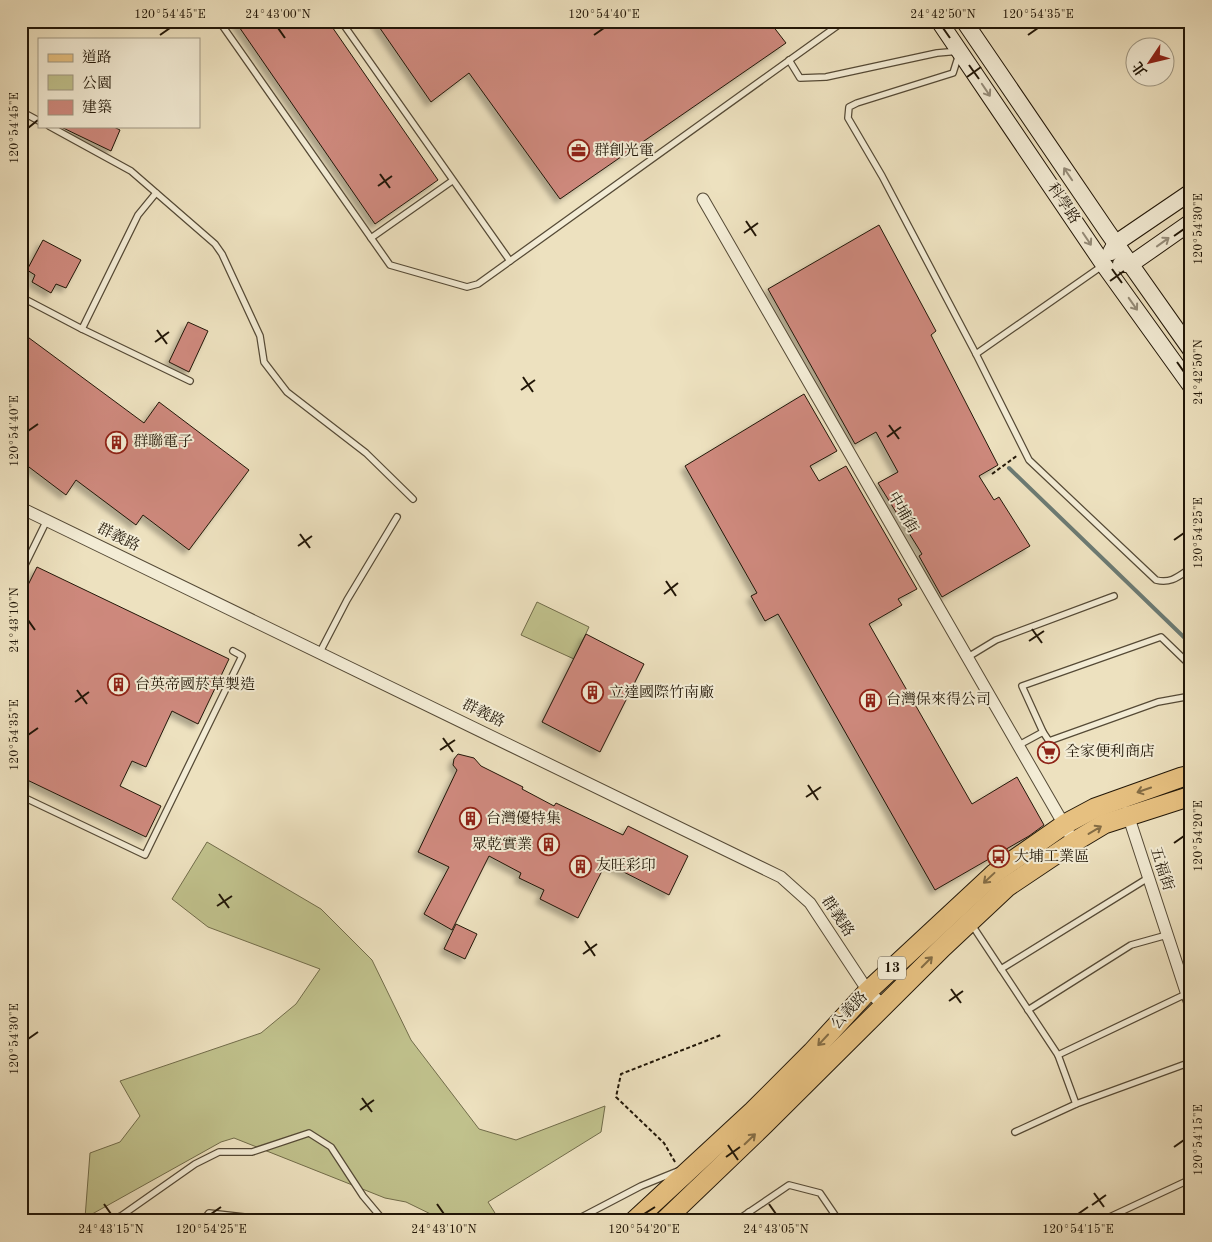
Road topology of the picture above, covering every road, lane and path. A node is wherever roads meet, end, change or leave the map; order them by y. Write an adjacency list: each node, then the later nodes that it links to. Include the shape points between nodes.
1 (219, 21): 17 (lane)
2 (341, 21): 12 (lane)
3 (844, 21): 8 (lane)
4 (939, 21): 7 (street, 科學路)
5 (964, 21): 6 (street, 科學路)
6 (976, 39): 7 (street); 18 (street, 科學路, one-way to 6)
7 (960, 51): 8 (lane, via 826,77 800,78); 21 (street, 科學路, one-way to 21); 25 (lane, via 953,73 857,102 849,107 848,118)
8 (790, 60): 19 (lane)
9 (21, 116): 10 (lane, via 26,114)
10 (38, 120)
11 (53, 128): 14 (lane, via 131,171)
12 (452, 181): 17 (lane); 19 (lane)
13 (1191, 192): 18 (street)
14 (156, 193): 23 (lane, via 138,215); 30 (lane, via 215,244 222,254 260,336 264,362 287,392 366,453)
15 (703, 199): 39 (street, 中埔街)
16 (1191, 222): 20 (street, one-way to 16)
17 (371, 238): 19 (lane, via 390,265 467,287 478,284)
18 (1116, 243): 20 (street, 科學路); 21 (street)
19 (510, 261)
20 (1131, 264): 21 (street); 24 (street, 科學路)
21 (1104, 265): 25 (lane); 27 (street, 科學路, one-way to 27)
22 (21, 297): 23 (lane)
23 (82, 329): 26 (lane)
24 (1191, 350)
25 (976, 354): 28 (lane)
26 (190, 382)
27 (1191, 386)
28 (1024, 451): 29 (path); 34 (lane, via 1029,460 1156,580 1165,582)
29 (992, 474)
30 (413, 499)
31 (21, 508): 33 (street, 群義路)
32 (397, 517): 38 (lane)
33 (47, 520): 35 (lane); 38 (street, 群義路)
34 (1191, 568)
35 (21, 573)
36 (1114, 596): 39 (lane, via 996,640)
37 (233, 650): 45 (lane, via 242,656 145,855)
38 (320, 652): 56 (street, 群義路, via 781,877 810,903)
39 (968, 657): 43 (street, 中埔街)
40 (1191, 666): 42 (lane, via 1162,637 1022,686)
41 (1191, 696): 42 (lane, via 1158,702 1049,741)
42 (1043, 732): 43 (lane)
43 (1019, 745): 49 (street, 中埔街)
44 (1191, 775): 47 (main road, 公義路 / 13, one-way to 47)
45 (21, 796)
46 (1191, 796): 48 (main road, 公義路 / 13)
47 (1122, 798): 48 (street, 五福街); 49 (main road, 公義路 / 13)
48 (1128, 816): 50 (main road, 公義路 / 13, one-way to 48, via 1104,824); 51 (street, 五福街)
49 (1065, 824): 50 (street, 中埔街); 52 (main road, 公義路 / 13, one-way to 52, via 995,873)
50 (1074, 842): 53 (main road, 公義路 / 13, via 1007,887)
51 (1148, 878): 54 (street, 五福街); 55 (lane)
52 (957, 908): 53 (lane); 56 (main road, 公義路 / 13)
53 (970, 922): 55 (lane); 58 (main road, 公義路 / 13, one-way to 53)
54 (1167, 935): 57 (street, 五福街); 60 (lane, via 1131,945)
55 (1001, 969): 60 (lane)
56 (868, 991): 58 (street, 群義路); 66 (main road, 公義路 / 13, one-way to 66, via 753,1111)
57 (1186, 994): 59 (street, 五福街); 62 (lane)
58 (884, 1006): 67 (main road, 公義路 / 13, one-way to 58)
59 (1191, 1008)
60 (1028, 1010): 62 (lane)
61 (721, 1035): 66 (path, via 621,1074 616,1097)
62 (1058, 1055): 64 (lane)
63 (1191, 1062): 64 (lane)
64 (1076, 1104): 65 (lane)
65 (1015, 1132)
66 (687, 1168): 67 (lane); 71 (main road, 公義路 / 13); 76 (lane, via 641,1186)
67 (707, 1179): 77 (main road, 公義路 / 13)
68 (1191, 1179): 81 (lane)
69 (749, 1212): 78 (lane); 79 (lane); 80 (lane, via 789,1185 820,1193)
70 (255, 1219): 73 (lane, via 209,1213); 74 (lane)
71 (639, 1219)
72 (109, 1221): 75 (lane, via 195,1164 220,1152 252,1152 309,1133 331,1147 362,1196)
73 (203, 1221)
74 (279, 1221)
75 (384, 1221)
76 (574, 1221)
77 (664, 1221)
78 (736, 1221)
79 (754, 1221)
80 (839, 1221)
81 (1101, 1221)

